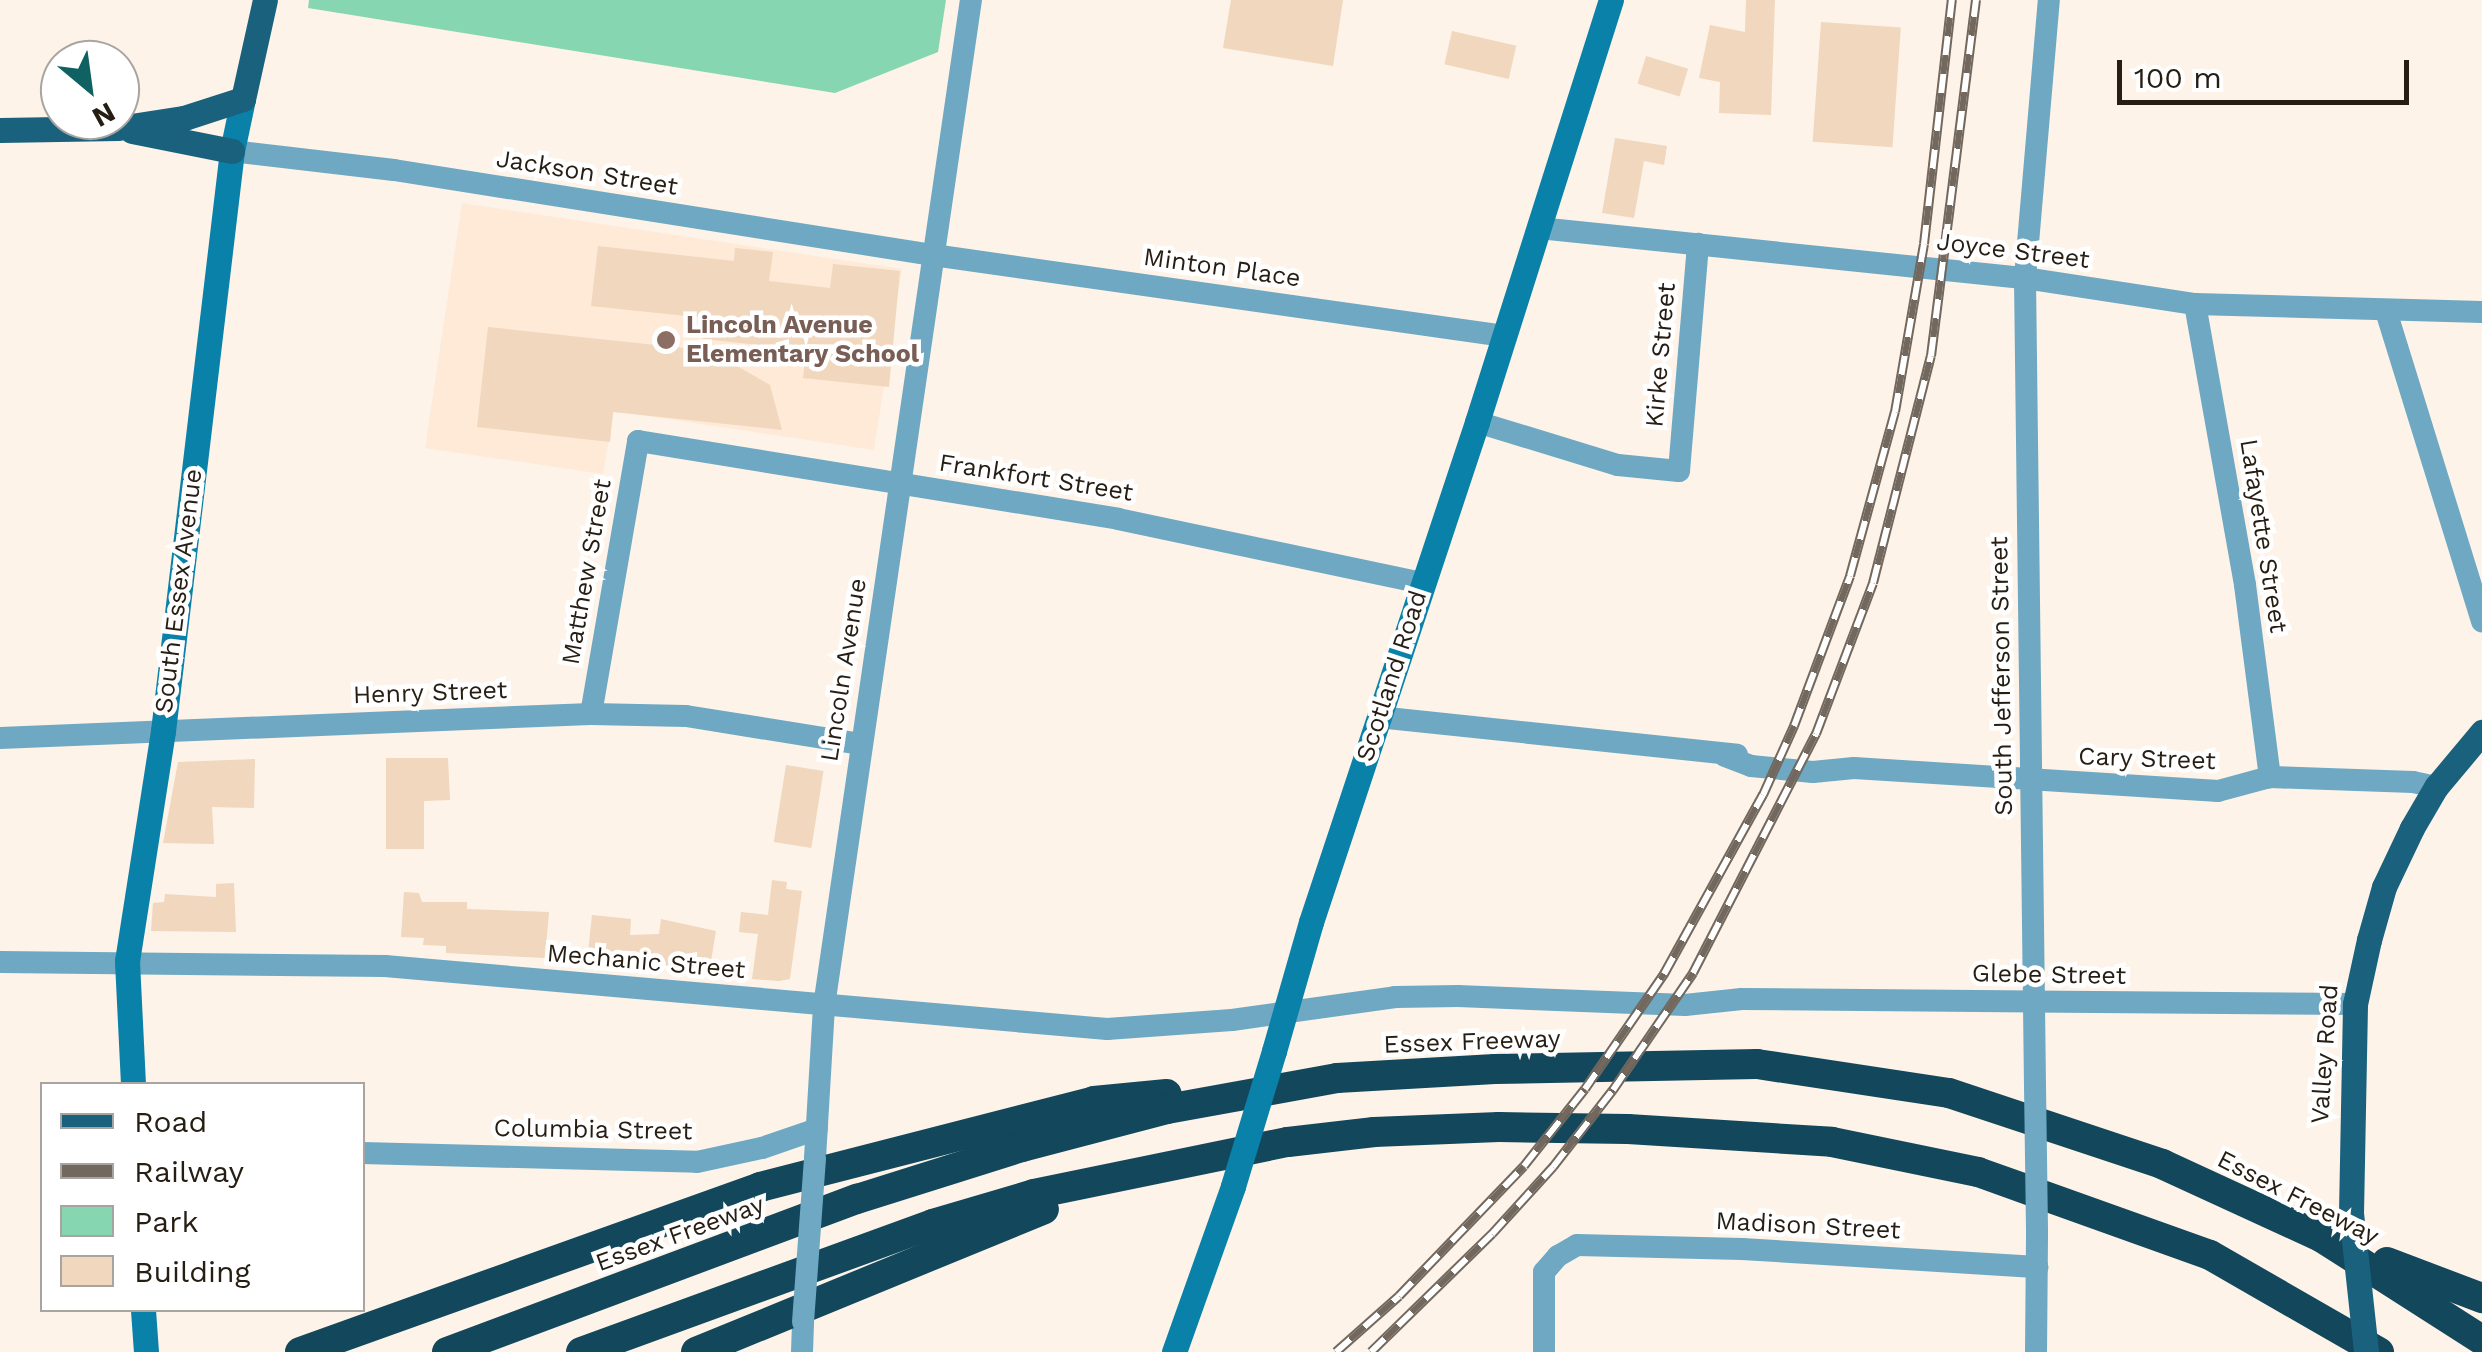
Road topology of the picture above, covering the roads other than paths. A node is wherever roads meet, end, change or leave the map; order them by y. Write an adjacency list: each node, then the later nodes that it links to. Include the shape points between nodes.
1 (265, 0): 5 (main road)
2 (971, 0): 13 (street, Lincoln Avenue)
3 (1611, 0): 11 (main road, Scotland Road)
4 (2048, 0): 14 (street, South Jefferson Street)
5 (243, 99): 6 (main road); 10 (main road, South Essex Avenue)
6 (140, 125)
7 (40, 129): 8 (main road)
8 (0, 130)
9 (140, 132): 10 (main road)
10 (232, 150): 13 (street, Jackson Street); 26 (main road, South Essex Avenue)
11 (1539, 228): 12 (street, Joyce Street); 18 (main road, Scotland Road)
12 (1698, 244): 14 (street, Joyce Street); 19 (street, Kirke Street, via 1679,471 1618,464)
13 (933, 255): 18 (street, Minton Place); 21 (street, Lincoln Avenue)
14 (2025, 278): 15 (street, Joyce Street); 31 (street, South Jefferson Street)
15 (2195, 304): 16 (street, Joyce Street); 30 (street, Lafayette Street, via 2245,585)
16 (2386, 311): 17 (street, Joyce Street); 23 (street)
17 (2482, 312)
18 (1504, 336): 19 (main road, Scotland Road)
19 (1478, 422): 22 (main road, Scotland Road)
20 (638, 440): 21 (street, Frankfort Street); 24 (street, Matthew Street)
21 (900, 484): 22 (street, Frankfort Street, via 1118,518); 29 (street, Lincoln Avenue)
22 (1422, 583): 25 (main road, Scotland Road)
23 (2482, 621)
24 (591, 714): 26 (street, Henry Street); 29 (street, Henry Street, via 686,716)
25 (1378, 717): 31 (street, Cary Street); 38 (main road, Scotland Road)
26 (163, 731): 28 (street, Henry Street); 33 (main road, South Essex Avenue)
27 (2482, 732): 32 (main road, Valley Road)
28 (0, 738)
29 (860, 744): 37 (street, Lincoln Avenue)
30 (2270, 777): 31 (street, Cary Street, via 2218,791); 32 (street, Cary Street)
31 (2031, 782): 35 (street, South Jefferson Street)
32 (2436, 787): 36 (main road, Valley Road, via 2384,887)
33 (127, 961): 34 (street, Mechanic Street); 37 (street, Mechanic Street, via 386,966); 40 (main road, South Essex Avenue)
34 (0, 962)
35 (2032, 1002): 36 (street, Glebe Street); 38 (street, Glebe Street, via 1742,999 1684,1005 1395,997); 45 (street, South Jefferson Street, bridge)
36 (2355, 1004): 58 (main road, Valley Road, bridge, via 2351,1213)
37 (824, 1006): 38 (street, Mechanic Street, via 1107,1029); 41 (street, Lincoln Avenue)
38 (1285, 1011): 55 (main road, Scotland Road, bridge)
39 (1336, 1078): 44 (highway, Essex Freeway, via 1757,1064 1949,1092 2162,1164); 50 (highway, via 1094,1100 760,1186); 51 (highway, Essex Freeway, via 1168,1109 1022,1147 857,1199)
40 (132, 1082)
41 (817, 1129): 42 (street, Columbia Street, via 697,1162); 54 (street, Lincoln Avenue, bridge)
42 (365, 1153)
43 (1168, 1163): 52 (highway, via 933,1224); 53 (highway); 59 (highway, via 1374,1132 1499,1127 1832,1142 1978,1172 2210,1255)
44 (2321, 1237): 46 (highway); 48 (highway, Essex Freeway)
45 (2037, 1268): 56 (street, Madison Street, via 1577,1246 1544,1272); 57 (street, South Jefferson Street)
46 (2482, 1298)
47 (143, 1312): 49 (main road)
48 (2482, 1340)
49 (146, 1352)
50 (300, 1352)
51 (447, 1352)
52 (581, 1352)
53 (696, 1352)
54 (802, 1352)
55 (1174, 1352)
56 (1544, 1352)
57 (2036, 1352)
58 (2366, 1352)
59 (2379, 1352)

